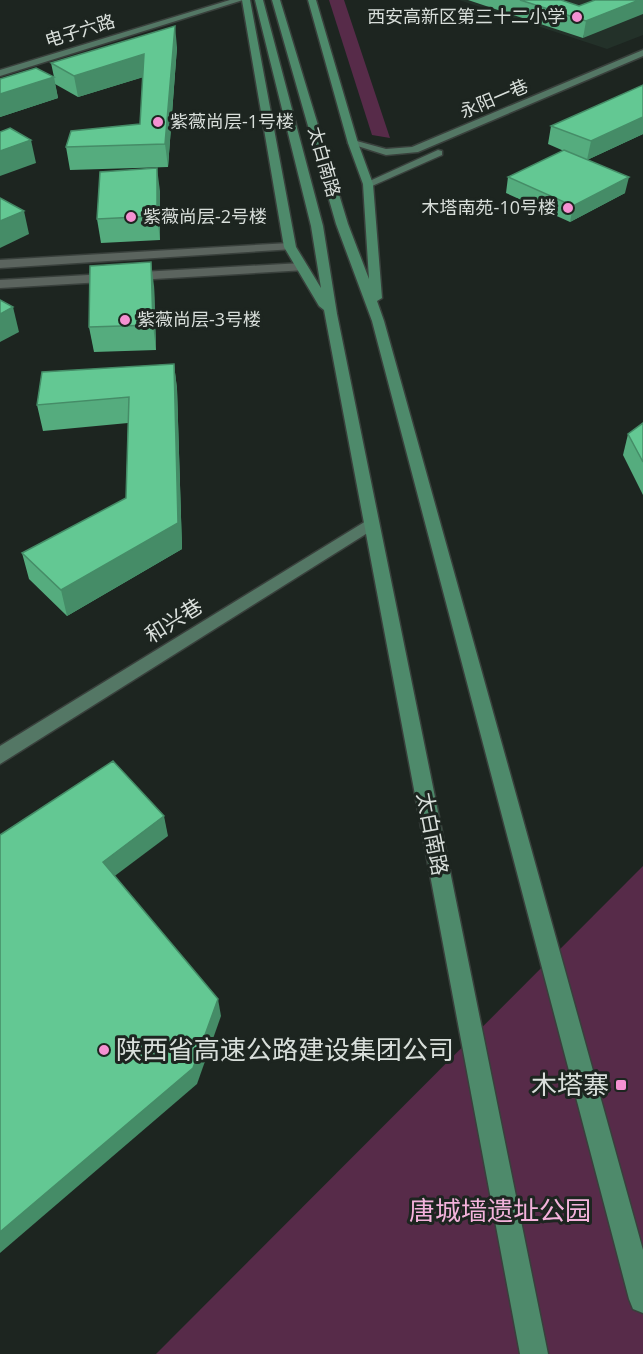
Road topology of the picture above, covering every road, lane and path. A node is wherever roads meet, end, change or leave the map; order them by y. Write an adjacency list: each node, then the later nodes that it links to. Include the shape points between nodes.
1 (239, 0): 8 (street, 电子六路)
2 (246, 0): 13 (main road, 太白南路)
3 (259, 0): 17 (main road, 太白南路, via 317,226)
4 (276, 0): 18 (main road, 太白南路, via 342,224)
5 (312, 0): 10 (main road, 太白南路)
6 (643, 53): 10 (street, 永阳一巷, via 414,150 386,152)
7 (643, 64): 9 (street, 永阳一巷)
8 (0, 73)
9 (522, 116)
10 (353, 143): 12 (main road, 太白南路)
11 (448, 148): 12 (street, 永阳一巷)
12 (368, 184): 18 (main road, 太白南路)
13 (290, 247): 14 (street); 15 (main road, 太白南路)
14 (0, 264)
15 (302, 267): 16 (street); 17 (main road, 太白南路)
16 (0, 284)
17 (331, 314): 19 (main road, 太白南路)
18 (378, 321): 21 (main road, 太白南路)
19 (371, 523): 20 (street, 和兴巷); 22 (main road, 太白南路)
20 (0, 756)
21 (643, 1299)
22 (534, 1354)

